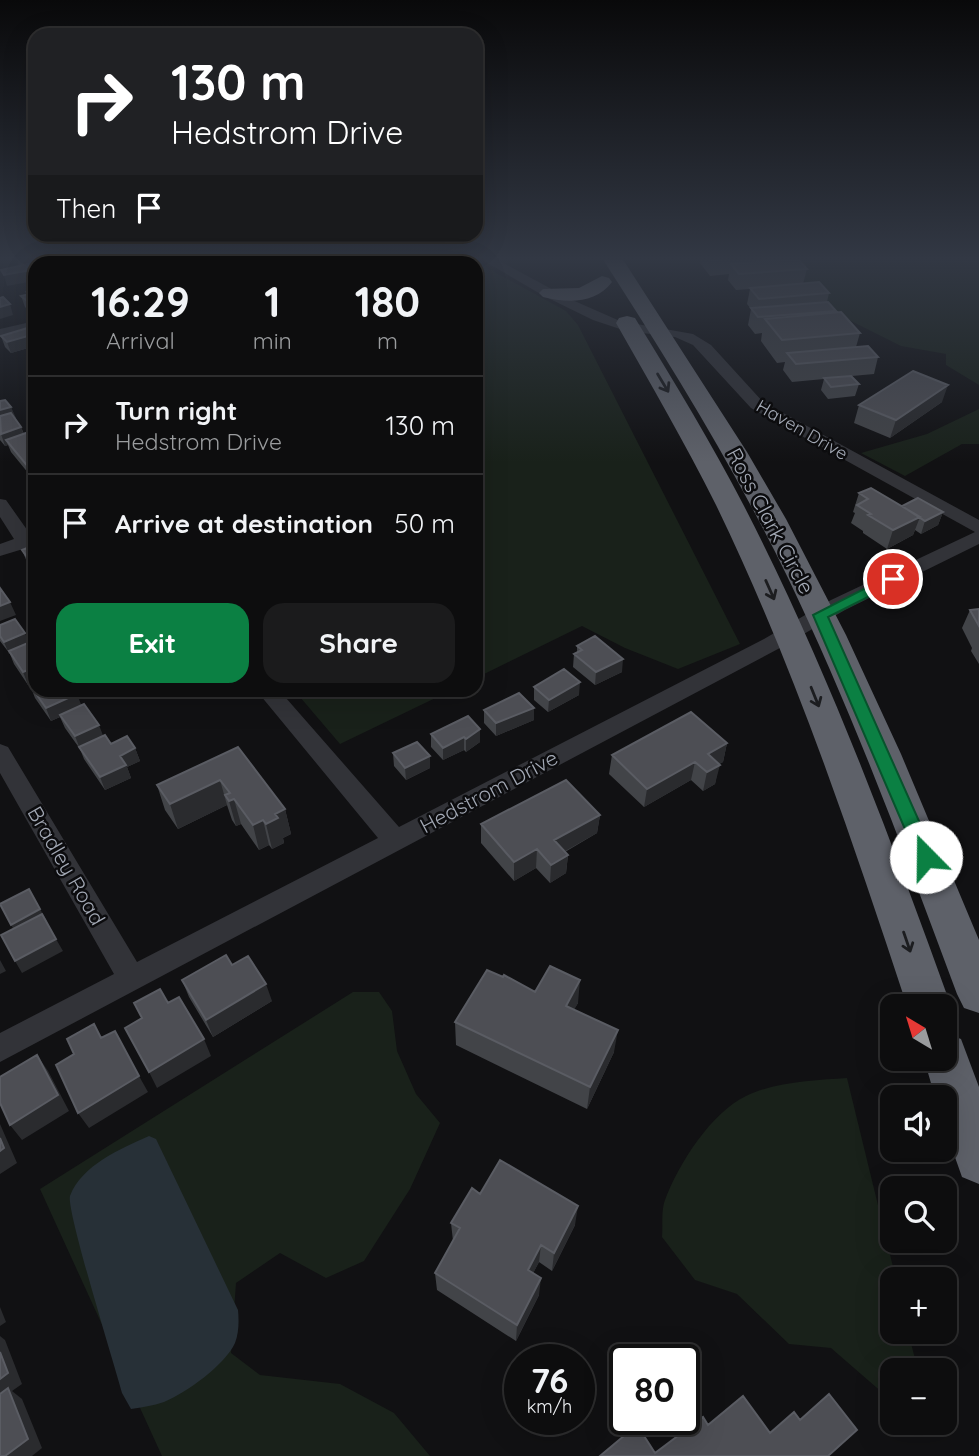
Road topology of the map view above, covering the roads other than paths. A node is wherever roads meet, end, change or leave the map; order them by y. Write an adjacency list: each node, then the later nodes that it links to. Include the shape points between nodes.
1 (28, 326): 5 (street)
2 (632, 326): 4 (street, Haven Drive)
3 (642, 326): 4 (highway, Ross Clark Circle)
4 (644, 329): 7 (street, Haven Drive, via 683,334 700,343 757,405); 12 (highway, Ross Clark Circle, via 742,530)
5 (0, 332)
6 (0, 504): 9 (street)
7 (979, 528)
8 (979, 537): 12 (street, Hedstrom Drive)
9 (28, 538)
10 (28, 541): 11 (street)
11 (0, 550)
12 (805, 624): 15 (street, Hedstrom Drive); 17 (highway, Ross Clark Circle, one-way to 17, via 853,791); 18 (highway, Ross Clark Circle, via 897,787)
13 (273, 697): 15 (street)
14 (0, 753): 16 (street, Bradley Road)
15 (396, 841): 16 (street, Hedstrom Drive)
16 (132, 979): 19 (street, Hedstrom Drive)
17 (925, 994)
18 (979, 995)
19 (0, 1048)
20 (950, 1071): 21 (highway)
21 (979, 1160)

